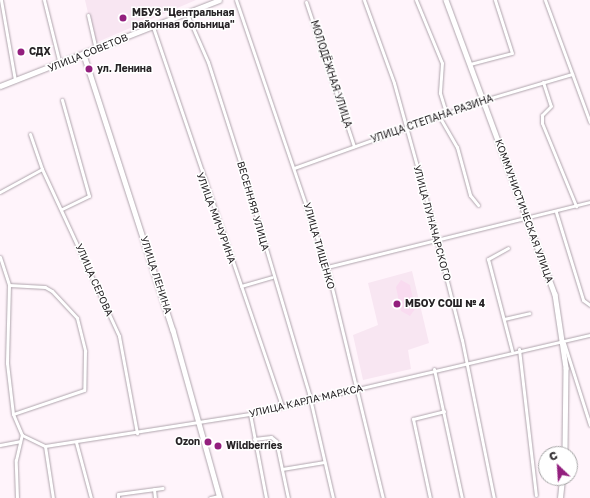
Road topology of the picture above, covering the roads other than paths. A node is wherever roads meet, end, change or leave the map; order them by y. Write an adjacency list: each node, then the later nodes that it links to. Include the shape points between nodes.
1 (1, 0): 19 (street)
2 (44, 0): 16 (street)
3 (218, 0): 12 (main road, УЛИЦА СОВЕТОВ)
4 (236, 0): 31 (street, УЛИЦА ТИЩЕНКО)
5 (364, 0): 27 (street, УЛИЦА ЛУНАЧАРСКОГО)
6 (416, 0): 24 (street, via 442,63 440,93)
7 (446, 0): 17 (main road, КОММУНИСТИЧЕСКАЯ УЛИЦА)
8 (495, 0): 17 (street, via 512,53)
9 (545, 0): 18 (street)
10 (306, 2): 29 (street, МОЛОДЁЖНАЯ УЛИЦА)
11 (88, 14): 14 (street)
12 (187, 14): 13 (main road, УЛИЦА СОВЕТОВ); 43 (street, ВЕСЕННЯЯ УЛИЦА, via 221,100)
13 (153, 27): 14 (main road, УЛИЦА СОВЕТОВ); 45 (street, УЛИЦА МИЧУРИНА)
14 (96, 50): 15 (main road, УЛИЦА СОВЕТОВ)
15 (84, 55): 16 (main road, УЛИЦА СОВЕТОВ); 61 (main road, УЛИЦА ЛЕНИНА)
16 (60, 64): 19 (main road, УЛИЦА СОВЕТОВ)
17 (470, 64): 23 (main road, КОММУНИСТИЧЕСКАЯ УЛИЦА)
18 (572, 74): 20 (street, УЛИЦА СТЕПАНА РАЗИНА); 26 (street)
19 (15, 82): 21 (main road, УЛИЦА СОВЕТОВ)
20 (543, 82): 23 (street, УЛИЦА СТЕПАНА РАЗИНА); 35 (street, via 551,106 542,115 542,124)
21 (0, 86)
22 (62, 100): 36 (street, via 89,196)
23 (484, 100): 24 (street, УЛИЦА СТЕПАНА РАЗИНА); 38 (main road, КОММУНИСТИЧЕСКАЯ УЛИЦА)
24 (446, 113): 25 (street, УЛИЦА СТЕПАНА РАЗИНА)
25 (439, 116): 27 (street, УЛИЦА СТЕПАНА РАЗИНА); 34 (street, via 457,147 470,195)
26 (590, 122)
27 (406, 127): 29 (street, УЛИЦА СТЕПАНА РАЗИНА); 39 (street, УЛИЦА ЛУНАЧАРСКОГО)
28 (30, 134): 30 (street, УЛИЦА СЕРОВА)
29 (354, 146): 31 (street, УЛИЦА СТЕПАНА РАЗИНА)
30 (42, 168): 32 (street); 36 (street, УЛИЦА СЕРОВА)
31 (294, 168): 42 (street, УЛИЦА ТИЩЕНКО)
32 (0, 192)
33 (590, 202): 35 (street)
34 (478, 205)
35 (576, 206): 37 (street)
36 (62, 209): 63 (street, УЛИЦА СЕРОВА, via 119,336)
37 (556, 212): 38 (street); 46 (street, via 583,300)
38 (528, 220): 39 (street); 50 (main road, КОММУНИСТИЧЕСКАЯ УЛИЦА, via 555,294)
39 (437, 240): 42 (street); 53 (street, УЛИЦА ЛУНАЧАРСКОГО)
40 (508, 248): 48 (street, via 488,259)
41 (0, 257): 44 (street)
42 (327, 267): 55 (street, УЛИЦА ТИЩЕНКО)
43 (272, 277): 45 (street); 56 (street, ВЕСЕННЯЯ УЛИЦА, via 309,394)
44 (9, 285): 59 (street, via 7,363); 59 (street, via 45,287 52,291 77,318 85,351 84,390)
45 (241, 286): 57 (street, УЛИЦА МИЧУРИНА)
46 (590, 305)
47 (528, 313): 48 (street)
48 (504, 318): 52 (street)
49 (590, 335): 50 (street, УЛИЦА КАРЛА МАРКСА)
50 (563, 341): 51 (street, УЛИЦА КАРЛА МАРКСА); 62 (street, КОММУНИСТИЧЕСКАЯ УЛИЦА); 70 (main road, via 568,398)
51 (519, 350): 52 (street, УЛИЦА КАРЛА МАРКСА); 76 (street)
52 (512, 351): 53 (street, УЛИЦА КАРЛА МАРКСА)
53 (466, 362): 54 (street, УЛИЦА КАРЛА МАРКСА); 90 (street, УЛИЦА ЛУНАЧАРСКОГО)
54 (434, 369): 55 (street, УЛИЦА КАРЛА МАРКСА); 58 (street)
55 (355, 390): 56 (street, УЛИЦА КАРЛА МАРКСА); 87 (street, УЛИЦА ТИЩЕНКО)
56 (308, 402): 57 (street, УЛИЦА КАРЛА МАРКСА); 71 (street, ВЕСЕННЯЯ УЛИЦА)
57 (282, 407): 60 (street, УЛИЦА КАРЛА МАРКСА)
58 (444, 411): 88 (street, via 414,419); 89 (street)
59 (13, 414): 64 (street)
60 (250, 414): 61 (street, УЛИЦА КАРЛА МАРКСА); 65 (street)
61 (200, 424): 63 (street, УЛИЦА КАРЛА МАРКСА); 78 (main road, УЛИЦА ЛЕНИНА)
62 (590, 425)
63 (137, 432): 67 (street, УЛИЦА КАРЛА МАРКСА)
64 (22, 435): 66 (street); 69 (street)
65 (254, 439): 72 (street, via 274,438); 84 (street)
66 (20, 441): 68 (street); 79 (street, via 16,460)
67 (76, 442): 69 (street, УЛИЦА КАРЛА МАРКСА); 81 (street)
68 (0, 445)
69 (45, 446): 80 (street)
70 (565, 446)
71 (324, 462): 72 (street); 86 (street, ВЕСЕННЯЯ УЛИЦА)
72 (282, 469): 85 (street)
73 (561, 486): 91 (main road)
74 (163, 488): 75 (street)
75 (154, 489): 77 (street); 82 (street)
76 (536, 495)
77 (118, 496)
78 (219, 497): 83 (street)
79 (17, 498)
80 (53, 498)
81 (91, 498)
82 (155, 498)
83 (210, 498)
84 (266, 498)
85 (288, 498)
86 (332, 498)
87 (383, 498)
88 (430, 498)
89 (462, 498)
90 (494, 498)
91 (560, 498)

